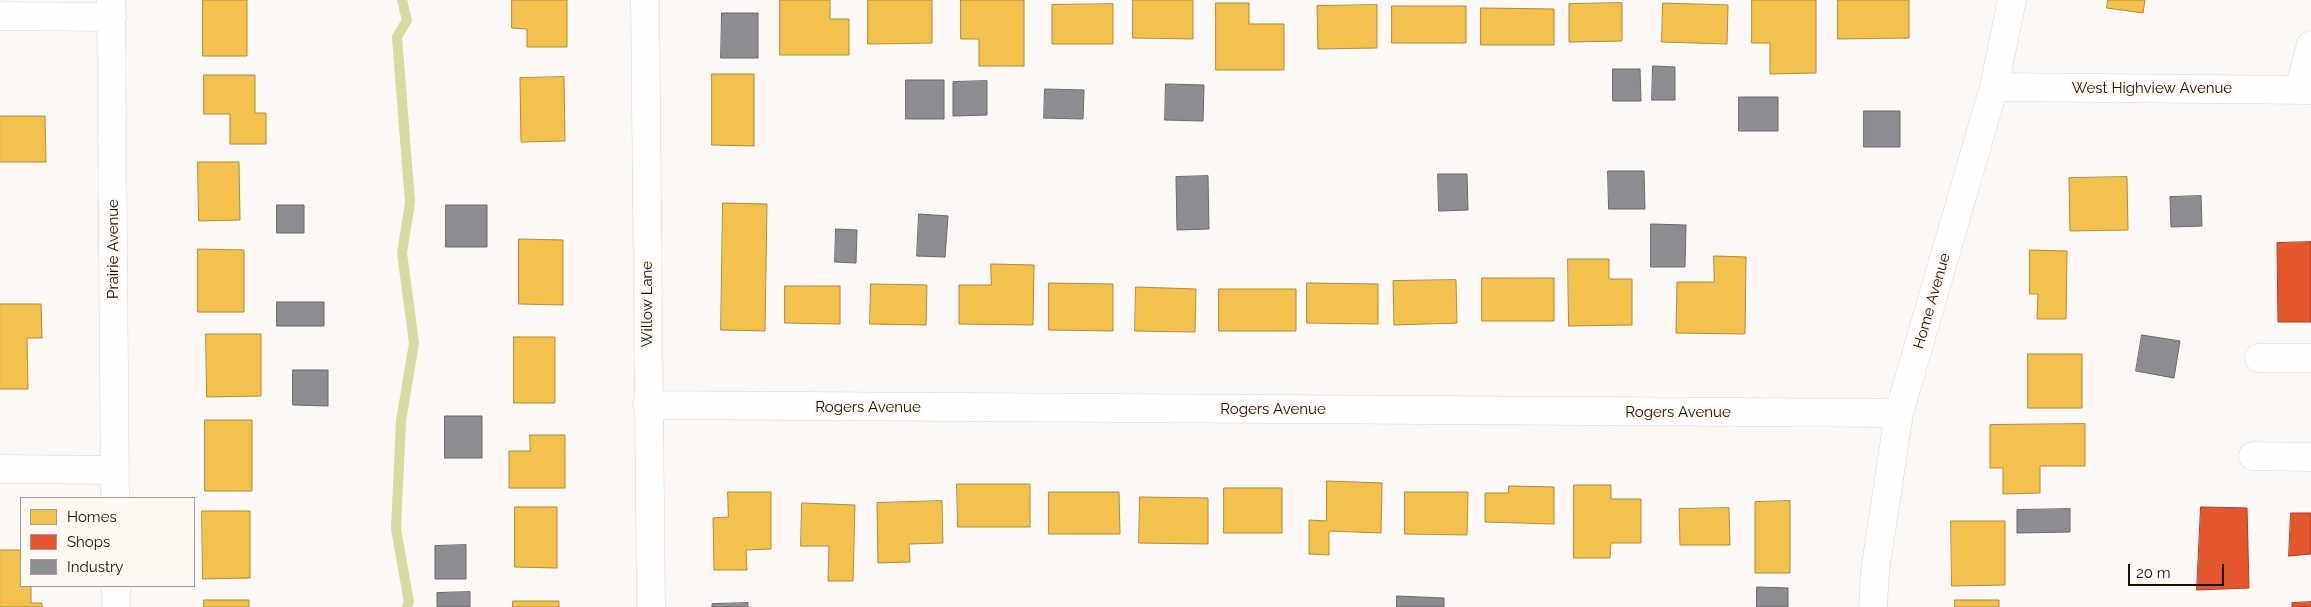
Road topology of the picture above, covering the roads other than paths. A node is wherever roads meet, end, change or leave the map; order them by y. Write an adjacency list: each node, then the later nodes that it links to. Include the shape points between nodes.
1 (645, 0): 10 (street, Willow Lane)
2 (2012, 0): 6 (street, Home Avenue)
3 (111, 8): 4 (street); 15 (street, Prairie Avenue)
4 (0, 16)
5 (2311, 45): 7 (street)
6 (1994, 87): 7 (street, West Highview Avenue); 11 (street, Home Avenue)
7 (2305, 90)
8 (2258, 358): 9 (street)
9 (2311, 358)
10 (647, 405): 11 (street, Rogers Avenue); 19 (street, Willow Lane)
11 (1899, 413): 20 (street, Home Avenue, via 1875,571)
12 (2253, 456): 13 (street)
13 (2311, 457)
14 (0, 470): 15 (street)
15 (115, 470): 16 (street, Prairie Avenue)
16 (115, 497)
17 (116, 587): 18 (street)
18 (116, 607)
19 (651, 607)
20 (1873, 607)

